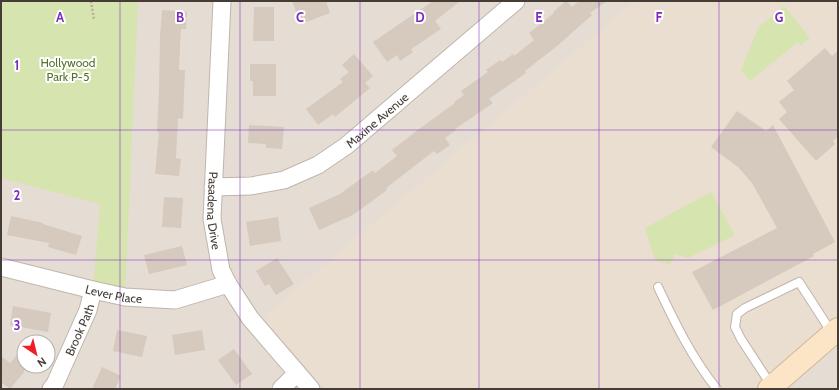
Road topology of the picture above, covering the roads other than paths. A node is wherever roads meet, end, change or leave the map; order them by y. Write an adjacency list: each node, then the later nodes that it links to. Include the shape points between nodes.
1 (222, 1): 3 (street, Pasadena Drive)
2 (516, 1): 3 (street, Maxine Avenue, via 346,146 318,166 284,180 251,186)
3 (213, 187): 5 (street, Pasadena Drive, via 212,219 221,270)
4 (1, 267): 7 (street, Lever Place)
5 (228, 284): 7 (street, Lever Place, via 175,300 125,297); 9 (street, Pasadena Drive, via 250,318)
6 (658, 287): 14 (lane, via 672,317)
7 (93, 290): 11 (street, Brook Path, via 88,310)
8 (832, 334): 10 (street); 10 (lane, via 799,282 737,314 735,327)
9 (297, 373): 12 (street); 13 (street, Pasadena Drive)
10 (770, 388)
11 (51, 389)
12 (281, 389)
13 (311, 389)
14 (717, 389)

